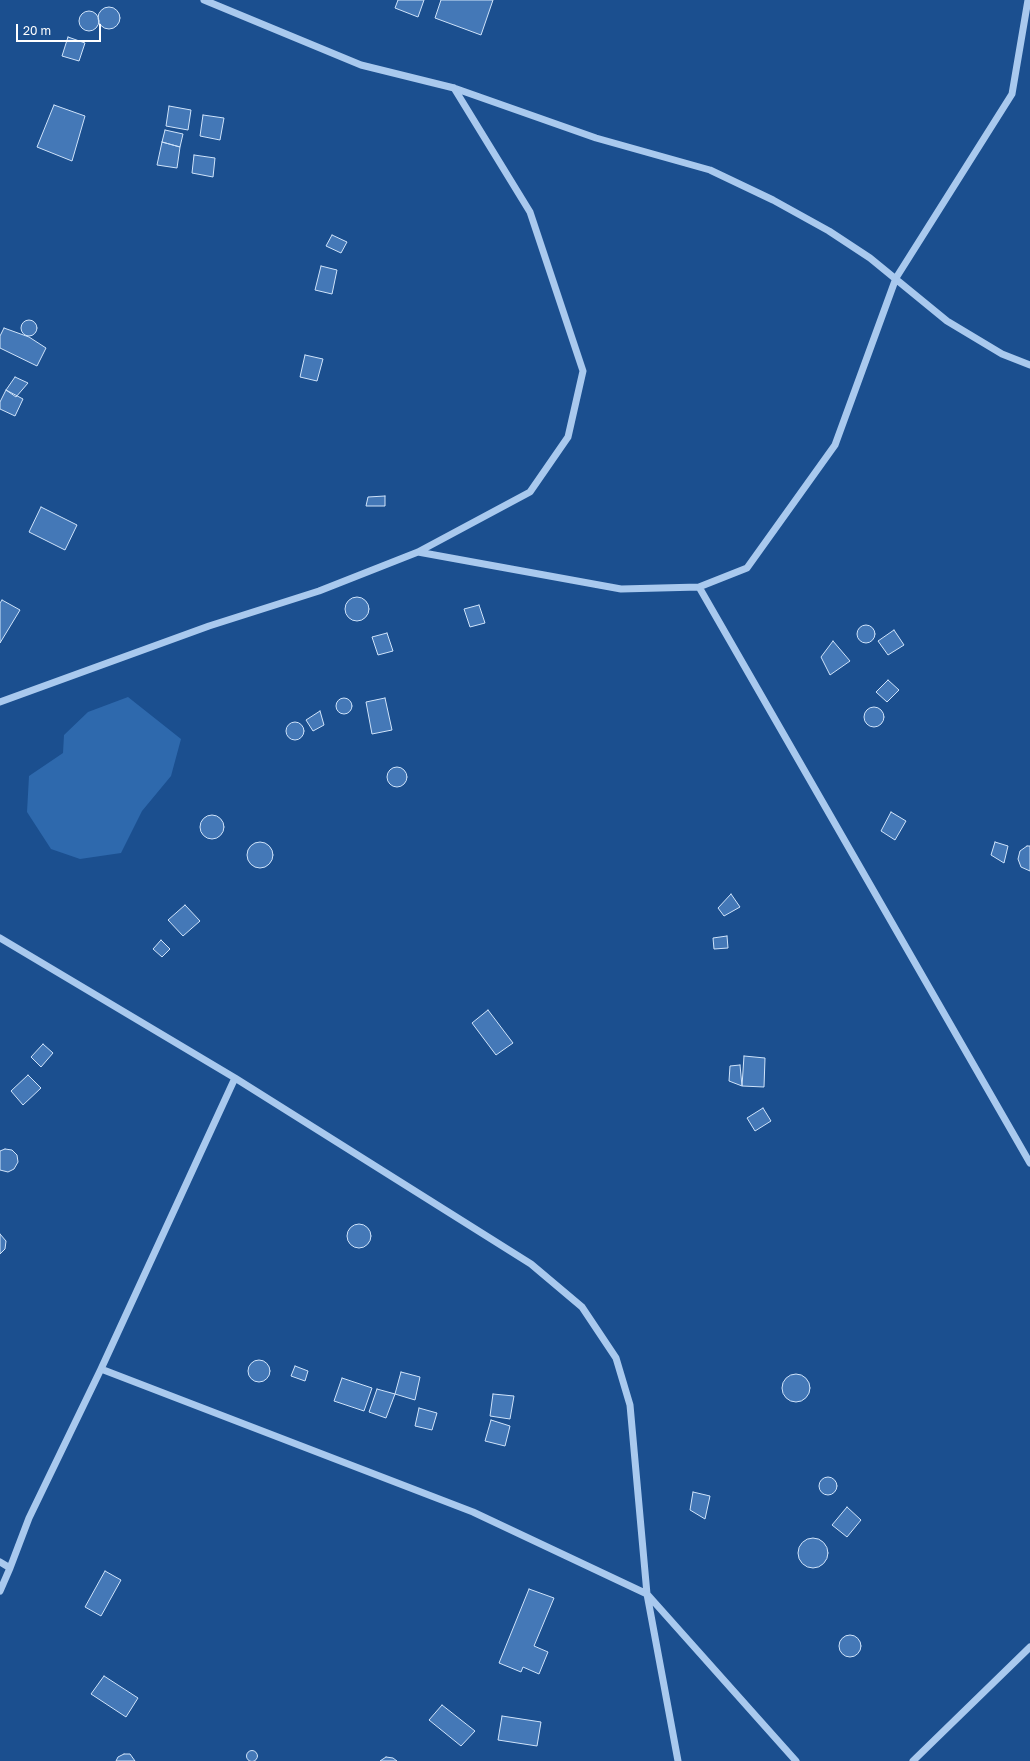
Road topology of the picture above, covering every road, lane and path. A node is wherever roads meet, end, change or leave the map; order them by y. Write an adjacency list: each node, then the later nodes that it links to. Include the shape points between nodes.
1 (204, 0): 3 (street, via 361,65)
2 (1028, 0): 4 (street, via 1012,94)
3 (454, 88): 4 (street, via 596,138 710,170 773,200 829,231); 6 (street, via 530,212 583,371 568,437 530,492)
4 (896, 278): 5 (street, via 947,321 1002,354); 7 (street, via 835,444 747,568)
5 (1030, 365)
6 (418, 552): 7 (street, via 621,589); 8 (street, via 319,591 209,626)
7 (699, 587): 11 (street)
8 (0, 702)
9 (0, 938): 10 (street)
10 (235, 1078): 12 (street); 16 (street, via 531,1264 582,1307 616,1358 630,1405)
11 (1030, 1163)
12 (101, 1369): 14 (street, via 29,1518); 16 (street, via 473,1512)
13 (0, 1562): 14 (street)
14 (10, 1568): 15 (street)
15 (0, 1591)
16 (647, 1594): 18 (street); 19 (street)
17 (1030, 1647): 20 (street)
18 (678, 1761)
19 (796, 1761)
20 (913, 1761)

